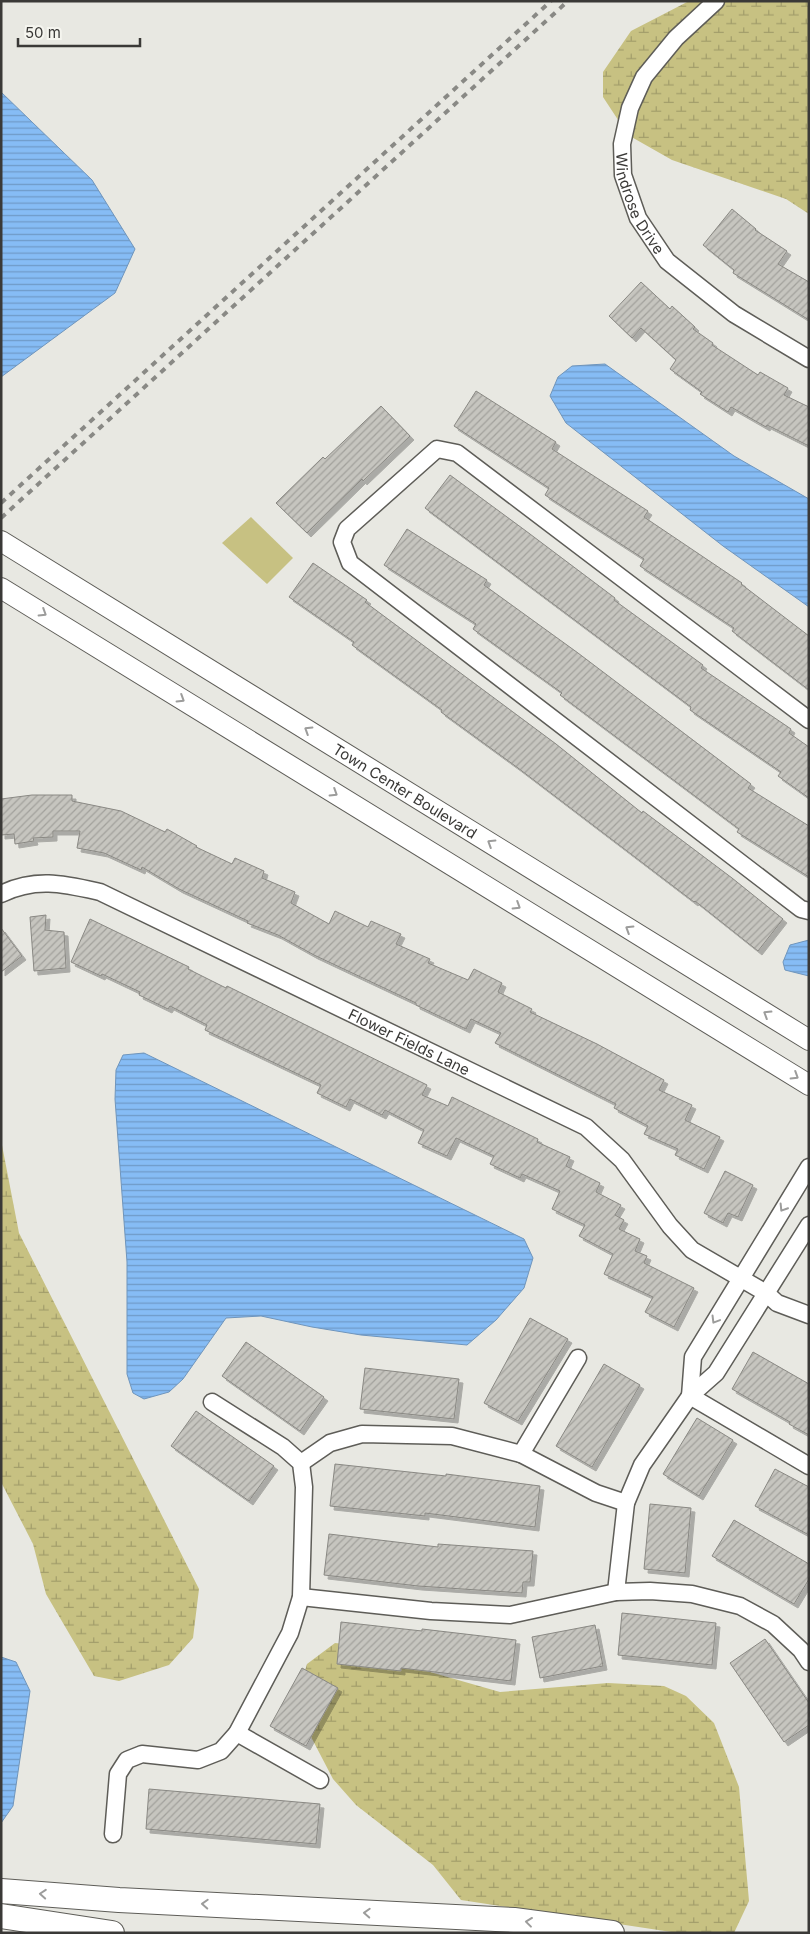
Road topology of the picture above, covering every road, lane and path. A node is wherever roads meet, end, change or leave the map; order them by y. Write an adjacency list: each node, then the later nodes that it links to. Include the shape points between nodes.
1 (716, 1): 2 (street, Windrose Drive, via 676,38 644,77 630,108 622,144 623,176 638,218 667,260 734,314)
2 (809, 359)
3 (1, 541): 8 (main road, Town Center Boulevard, one-way to 3)
4 (1, 588): 9 (main road, one-way to 9)
5 (809, 720): 7 (street, via 457,453 437,450 347,529 342,542 350,563 801,909)
6 (1, 894): 12 (street, Flower Fields Lane, via 14,888 54,882 100,892 586,1127 622,1160 670,1226 692,1250)
7 (809, 911)
8 (809, 1040)
9 (809, 1085)
10 (809, 1167): 12 (street, one-way to 12)
11 (809, 1225): 13 (street)
12 (740, 1278): 13 (street, Flower Fields Lane); 16 (street, one-way to 16, via 693,1357)
13 (766, 1293): 14 (street, Flower Fields Lane, via 777,1303); 16 (street, via 716,1372)
14 (809, 1315)
15 (578, 1358): 18 (street)
16 (690, 1396): 20 (street); 21 (street, via 642,1465)
17 (212, 1402): 19 (street, via 283,1447)
18 (521, 1454): 19 (street, via 452,1436 362,1434 330,1443); 21 (street, via 596,1493)
19 (301, 1463): 23 (street, via 304,1487)
20 (809, 1466)
21 (626, 1503): 22 (street)
22 (616, 1592): 23 (street, via 510,1615 431,1611); 24 (street, via 692,1594 740,1606 773,1624)
23 (301, 1597): 25 (street, via 290,1633)
24 (806, 1651)
25 (237, 1733): 26 (street); 27 (street, via 221,1751 198,1760 142,1754 127,1760 118,1774)
26 (320, 1780)
27 (112, 1834)
28 (1, 1891): 31 (highway, one-way to 28, via 514,1920)
29 (1, 1916): 30 (highway)
30 (112, 1933)
31 (612, 1933)

